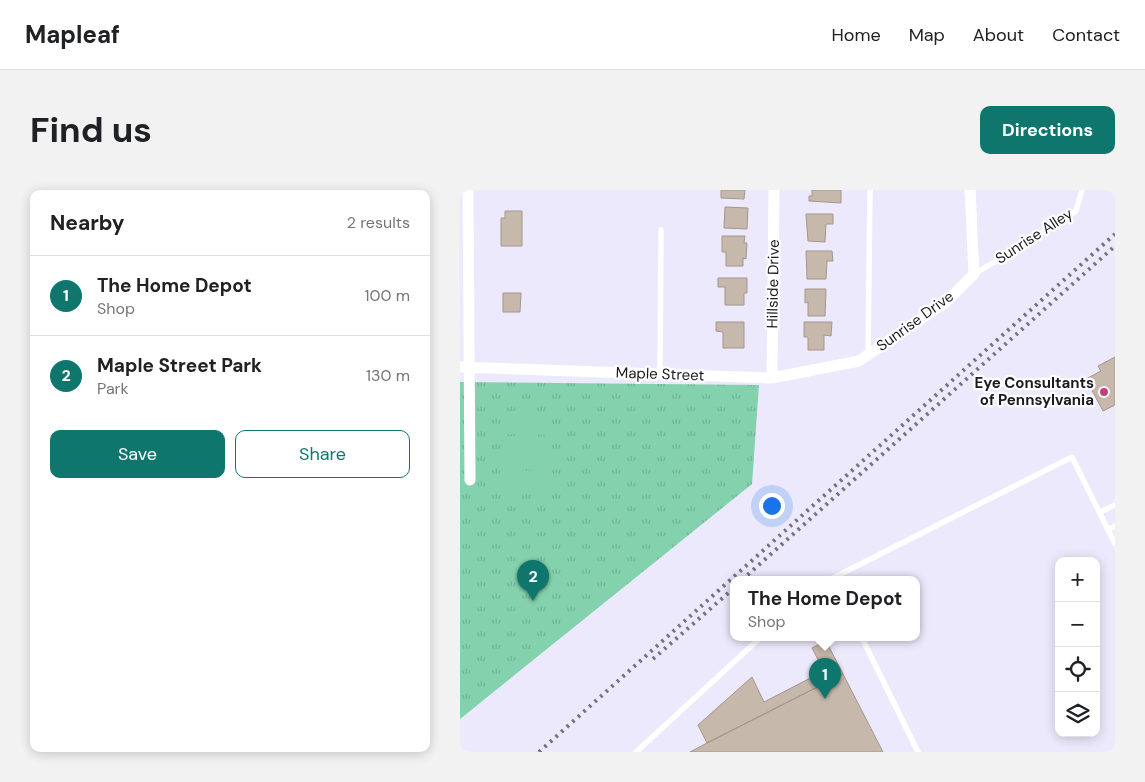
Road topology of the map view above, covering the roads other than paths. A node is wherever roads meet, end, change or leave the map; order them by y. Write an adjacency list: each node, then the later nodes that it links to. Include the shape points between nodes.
1 (468, 190): 9 (street)
2 (774, 190): 11 (street, Hillside Drive)
3 (870, 190): 8 (lane)
4 (970, 190): 7 (street)
5 (1082, 190): 7 (lane, Sunrise Alley, via 1076,211)
6 (660, 230): 10 (lane)
7 (974, 274): 8 (street, Sunrise Drive, via 946,302)
8 (863, 358): 11 (street, Maple Street)
9 (465, 367): 10 (street, Maple Street); 12 (street)
10 (660, 374): 11 (street, Maple Street)
11 (772, 378)
12 (470, 480)
13 (1115, 505): 14 (lane)
14 (1100, 512): 16 (lane); 18 (lane, via 1072,457)
15 (1115, 526): 16 (lane)
16 (1108, 530): 17 (lane)
17 (1115, 544)
18 (838, 576)
19 (757, 641): 21 (lane)
20 (863, 641): 22 (lane)
21 (636, 752)
22 (918, 752)

